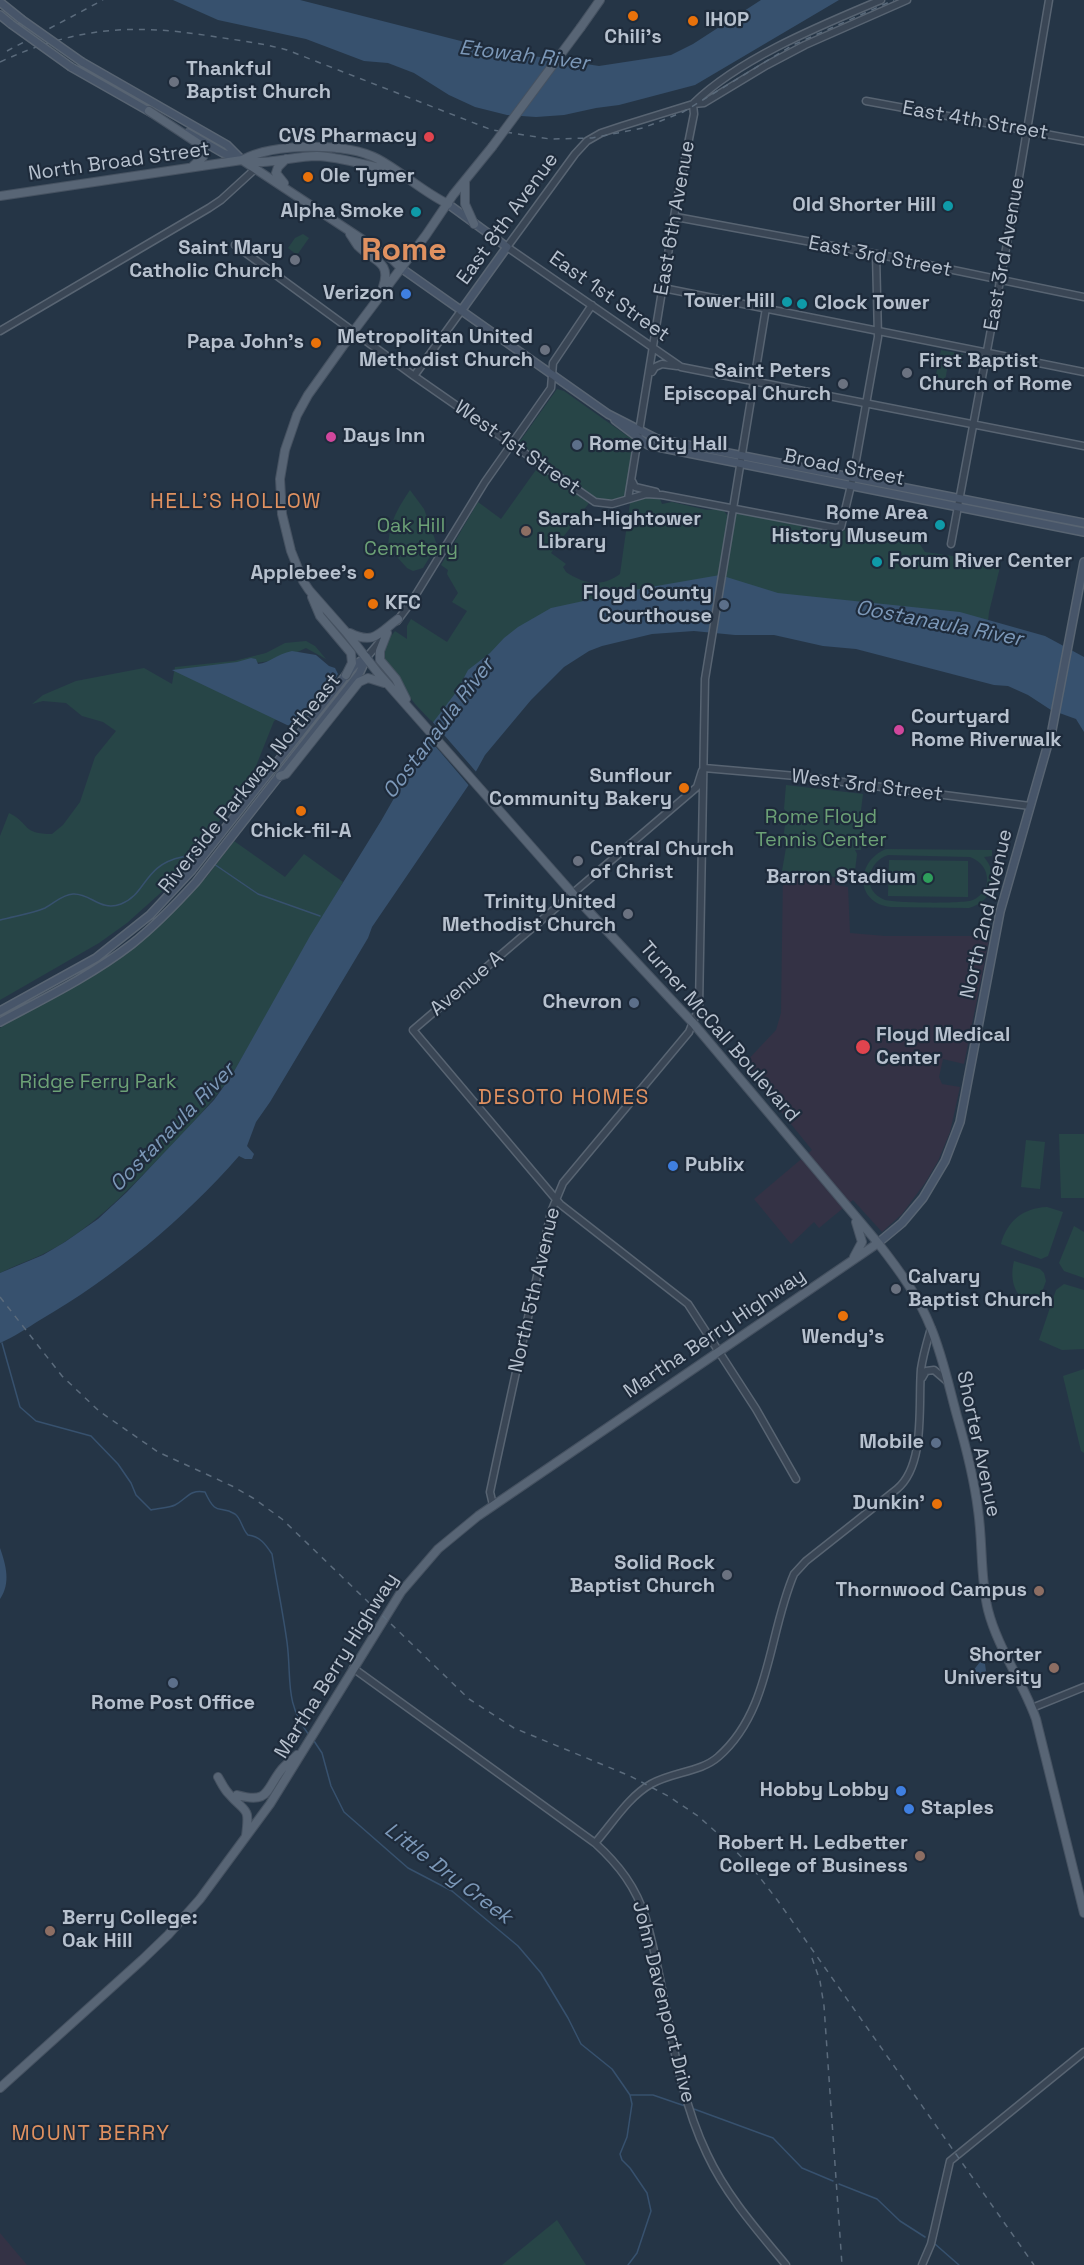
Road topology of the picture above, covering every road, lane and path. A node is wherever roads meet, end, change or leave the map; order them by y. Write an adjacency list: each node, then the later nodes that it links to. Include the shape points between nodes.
1 (600, 0): 17 (main road, Turner McCall Boulevard, bridge)
2 (881, 0): 8 (street, via 773,50)
3 (907, 0): 8 (street, via 805,45 704,104)
4 (1048, 0): 10 (street, East 3rd Avenue)
5 (0, 2): 13 (main road, bridge, via 82,62 227,145)
6 (0, 15): 9 (main road, bridge, via 71,67)
7 (866, 101): 10 (street, East 4th Street)
8 (693, 104): 21 (street, East 6th Avenue); 25 (street, East 8th Avenue, via 601,133 582,146)
9 (149, 111): 13 (main road); 14 (main road, via 202,146 202,157)
10 (1027, 130): 11 (street, East 4th Street); 28 (street, East 3rd Avenue)
11 (1084, 141)
12 (286, 159): 13 (main road); 16 (main road, via 332,158); 18 (main road, via 276,173)
13 (242, 160): 14 (main road, North Broad Street); 15 (main road, Broad Street); 16 (main road, via 278,150 335,148 359,152)
14 (191, 167): 19 (main road, North Broad Street)
15 (255, 169): 18 (main road, Broad Street); 35 (street, via 209,208)
16 (395, 170): 20 (main road)
17 (465, 182): 20 (main road, Turner McCall Boulevard); 22 (main road, via 465,204)
18 (291, 190): 23 (main road, Broad Street)
19 (0, 196)
20 (448, 204): 22 (main road, East 1st Street); 27 (main road, Turner McCall Boulevard)
21 (675, 217): 26 (street, East 3rd Street); 29 (street, East 6th Avenue)
22 (474, 224): 25 (main road, East 1st Street)
23 (348, 230): 27 (main road, Broad Street); 30 (main road, via 357,245 383,266 386,279)
24 (235, 245): 37 (street, West 1st Street)
25 (507, 247): 32 (street, East 1st Street); 34 (main road, East 8th Avenue)
26 (876, 254): 28 (street, East 3rd Street); 36 (street)
27 (401, 268): 30 (main road, Turner McCall Boulevard); 34 (main road, Broad Street)
28 (1000, 280): 31 (street, East 3rd Street); 39 (street, East 3rd Avenue)
29 (663, 288): 33 (street); 38 (street, East 6th Avenue)
30 (381, 294): 37 (main road, Turner McCall Boulevard)
31 (1084, 297)
32 (592, 305): 38 (street, East 1st Street); 42 (street, Riverside Parkway Northeast, via 553,363)
33 (766, 309): 36 (street); 44 (street, North 5th Avenue)
34 (462, 312): 42 (main road, Broad Street); 43 (street)
35 (0, 331)
36 (879, 331): 39 (street); 46 (street)
37 (353, 332): 43 (street, West 1st Street); 67 (main road, Turner McCall Boulevard, via 297,415 281,472 287,539)
38 (654, 348): 40 (street, East 1st Street); 45 (street, East 6th Avenue)
39 (987, 352): 41 (street); 48 (street, East 3rd Avenue)
40 (681, 367): 44 (street, East 1st Street); 45 (street, via 655,367)
41 (1084, 372)
42 (552, 374): 47 (main road, Broad Street); 51 (street, Riverside Parkway Northeast, via 551,388)
43 (414, 376): 51 (street, West 1st Street)
44 (755, 381): 46 (street, East 1st Street); 53 (street, North 5th Avenue)
45 (647, 387): 49 (street, East 6th Avenue)
46 (868, 402): 48 (street, East 1st Street); 55 (street)
47 (608, 414): 49 (main road, Broad Street); 50 (main road, Broad Street)
48 (974, 424): 52 (street, East 1st Street); 59 (street, East 3rd Avenue)
49 (640, 430): 50 (street, East 6th Avenue); 53 (main road, Broad Street, via 657,439)
50 (639, 439): 54 (main road, Broad Street, via 648,445); 56 (street, East 6th Avenue)
51 (512, 444): 60 (street, West 1st Street, via 595,502 606,505); 68 (street, Riverside Parkway Northeast)
52 (1084, 446)
53 (742, 455): 54 (street, North 5th Avenue); 55 (main road, Broad Street)
54 (741, 464): 57 (main road, Broad Street); 62 (street, North 5th Avenue)
55 (853, 477): 57 (street); 59 (main road, Broad Street)
56 (632, 481): 58 (street, via 635,487); 60 (street, East 6th Avenue)
57 (850, 486): 61 (main road, Broad Street); 62 (street, West 1st Street, via 841,527)
58 (662, 495): 60 (street, West 1st Street); 62 (street, West 1st Street)
59 (960, 498): 61 (street, East 3rd Avenue); 63 (main road, Broad Street)
60 (628, 499)
61 (958, 507): 64 (main road, Broad Street); 65 (street, East 3rd Avenue)
62 (734, 508): 75 (street, North 5th Avenue, via 704,694)
63 (1084, 523)
64 (1084, 532)
65 (951, 544)
66 (1084, 562): 77 (main road, North 2nd Avenue, via 1052,730)
67 (309, 590): 69 (main road, Turner McCall Boulevard); 72 (main road, via 320,616 350,650 352,663)
68 (398, 619): 69 (main road, via 371,638); 70 (street, Riverside Parkway Northeast)
69 (346, 632): 71 (main road, Turner McCall Boulevard)
70 (387, 633): 71 (street, Riverside Parkway Northeast); 74 (main road, via 380,660)
71 (367, 657): 72 (main road, Riverside Parkway Northeast); 73 (main road, Turner McCall Boulevard); 76 (main road, Riverside Parkway Northeast, via 359,674)
72 (346, 675): 79 (main road, Riverside Parkway Northeast, via 163,903 124,938)
73 (390, 686): 74 (main road, Turner McCall Boulevard); 76 (main road, via 377,679 359,682 286,774)
74 (412, 710): 78 (main road, Turner McCall Boulevard)
75 (704, 768): 77 (street, West 3rd Street); 78 (street, Avenue A, via 697,787); 81 (street, North 5th Avenue, via 699,1007)
76 (280, 776): 80 (main road, Riverside Parkway Northeast, via 201,876 133,943 89,973)
77 (1030, 806): 84 (main road, North 2nd Avenue, via 1005,893 960,1122 939,1173 923,1198)
78 (574, 894): 81 (main road, Turner McCall Boulevard); 82 (street, Avenue A, via 414,1030)
79 (0, 1011)
80 (0, 1022)
81 (693, 1023): 82 (street, North 5th Avenue, via 563,1183); 83 (main road, Turner McCall Boulevard)
82 (556, 1199): 87 (street, via 684,1301); 91 (street, North 5th Avenue, via 496,1459 490,1492)
83 (852, 1212): 84 (main road, Turner McCall Boulevard); 85 (main road, via 862,1242)
84 (878, 1243): 85 (main road, Martha Berry Highway); 86 (main road, Turner McCall Boulevard, via 901,1272)
85 (847, 1264): 87 (main road, Martha Berry Highway)
86 (931, 1328): 88 (street); 89 (main road, Shorter Avenue)
87 (719, 1352): 90 (street); 91 (main road, Martha Berry Highway)
88 (921, 1378): 89 (street, via 931,1369); 99 (street, via 909,1477 794,1574 753,1712 746,1723 712,1761 644,1788)
89 (948, 1382): 94 (main road, Shorter Avenue, via 975,1486 989,1613)
90 (796, 1479)
91 (493, 1505): 92 (main road, Martha Berry Highway, via 423,1565 401,1592)
92 (353, 1668): 95 (main road, Martha Berry Highway); 99 (street, John Davenport Drive)
93 (1084, 1687): 94 (street)
94 (1032, 1708): 100 (main road, Shorter Avenue)
95 (293, 1762): 97 (main road, via 281,1770 266,1795); 98 (main road, Martha Berry Highway)
96 (218, 1777): 98 (main road, via 246,1810 249,1818)
97 (237, 1795)
98 (245, 1839): 102 (main road, Martha Berry Highway, via 220,1875 168,1935)
99 (595, 1843): 103 (street, John Davenport Drive, via 622,1869 643,1909 688,2105 706,2153 732,2198)
100 (1084, 1913)
101 (1084, 2052): 104 (street, via 950,2161 931,2244)
102 (0, 2088)
103 (786, 2265)
104 (922, 2265)

